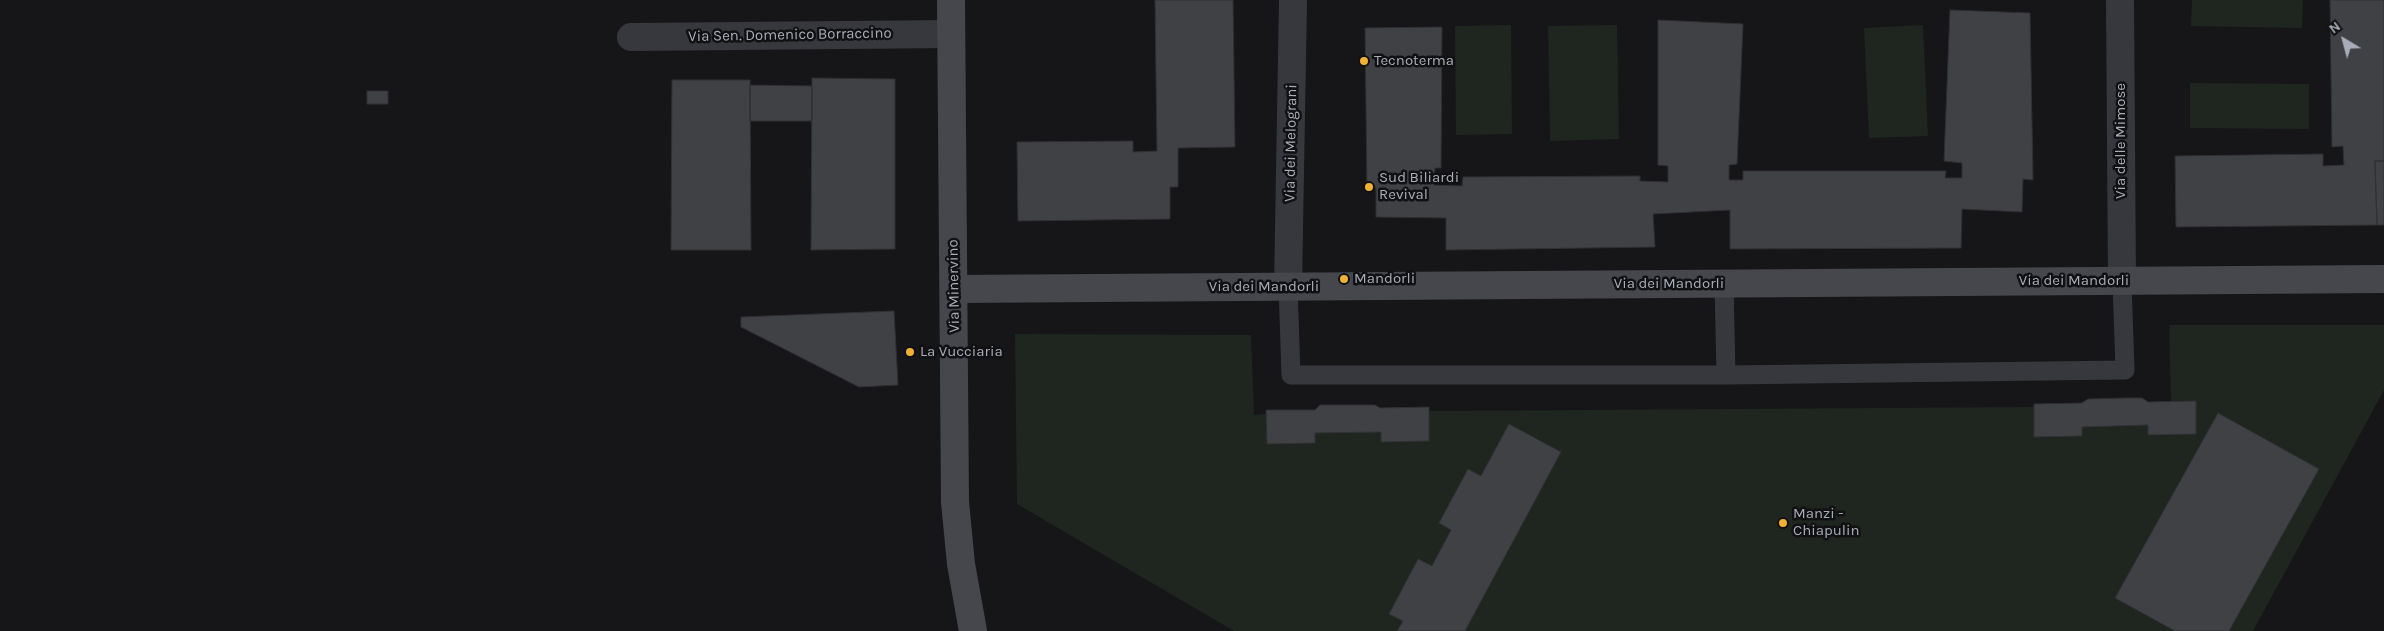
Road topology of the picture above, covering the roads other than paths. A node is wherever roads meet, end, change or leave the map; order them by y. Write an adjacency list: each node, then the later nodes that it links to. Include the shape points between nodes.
1 (950, 0): 4 (street, Via Minervino)
2 (1293, 0): 9 (street, Via dei Melograni)
3 (2120, 0): 7 (street, Via delle Mimose)
4 (950, 34): 5 (street, Via Sen. Domenico Borraccino); 10 (street, Via Minervino)
5 (631, 37)
6 (2384, 279): 7 (street, Via dei Mandorli)
7 (2122, 281): 8 (street, Via dei Mandorli); 11 (lane, via 2125,370)
8 (1724, 284): 9 (street, Via dei Mandorli); 11 (lane)
9 (1288, 286): 10 (street, Via dei Mandorli); 11 (lane, via 1291,375)
10 (954, 289): 12 (street, Via Minervino, via 955,502 961,564)
11 (1726, 375)
12 (973, 631)

